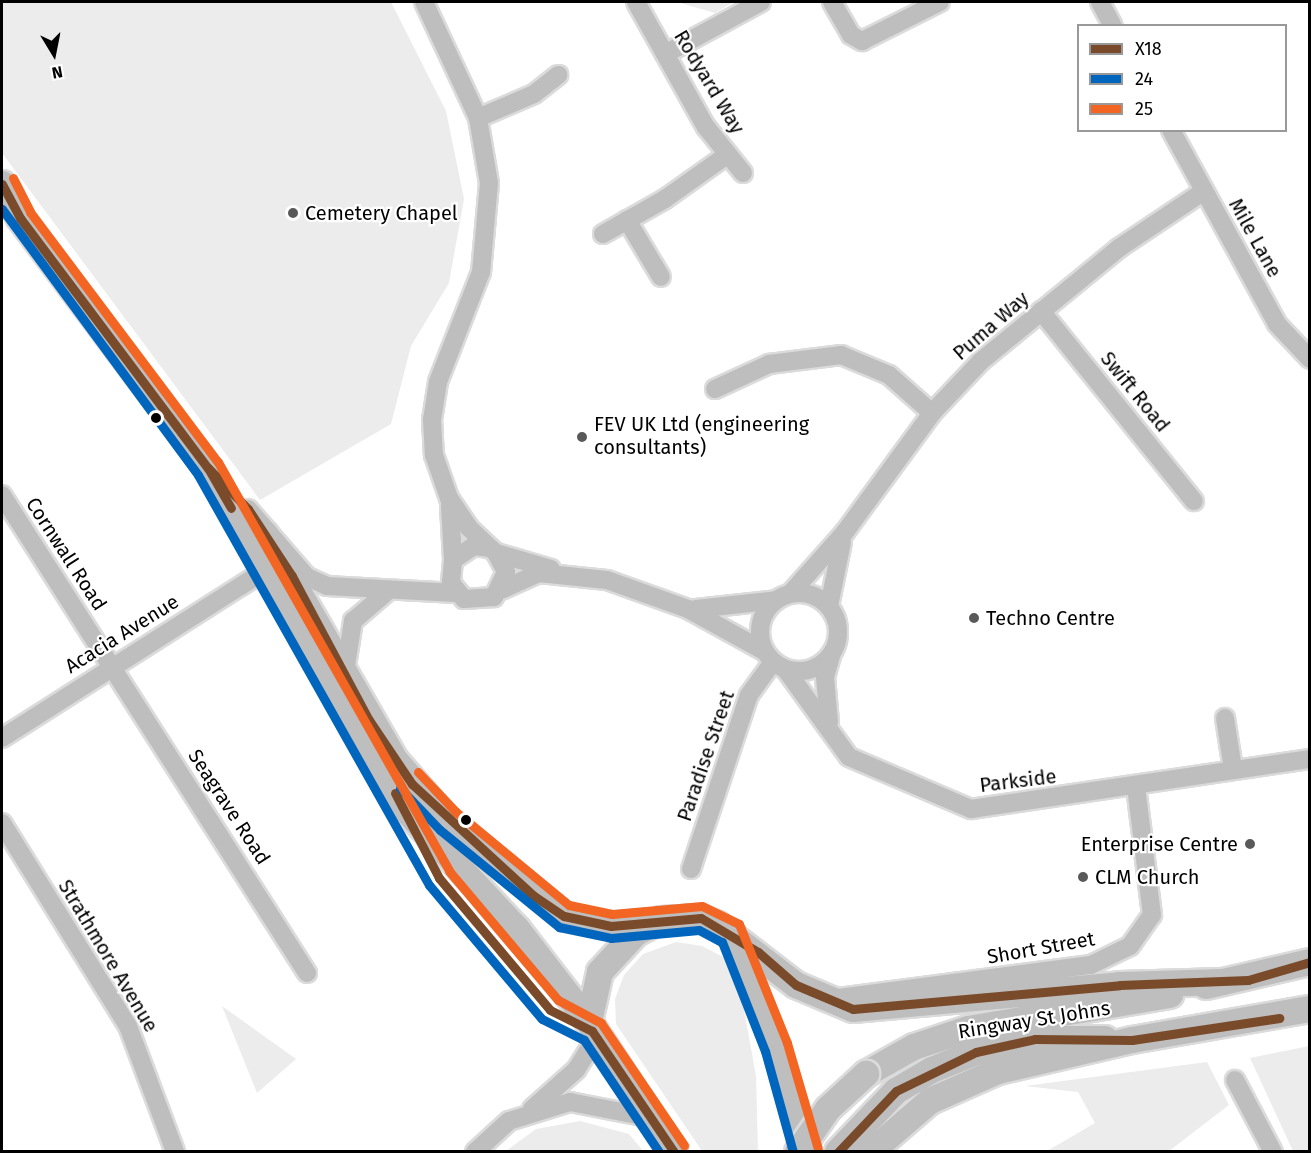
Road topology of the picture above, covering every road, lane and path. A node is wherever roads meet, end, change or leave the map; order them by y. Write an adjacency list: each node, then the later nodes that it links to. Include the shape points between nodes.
1 (636, 2): 8 (street, Rodyard Way)
2 (761, 2): 8 (street)
3 (832, 2): 4 (street, via 850,35 862,40)
4 (940, 2)
5 (1100, 2): 7 (street)
6 (428, 3): 10 (street)
7 (1112, 24)
8 (665, 54): 12 (street, Rodyard Way)
9 (558, 75): 10 (street, via 534,94)
10 (478, 118): 26 (street, via 489,183 485,253 432,413 434,455)
11 (1172, 132): 15 (street, Mile Lane)
12 (727, 155): 13 (street, Rodyard Way); 17 (street, Rodyard Way)
13 (743, 173)
14 (2, 184): 16 (highway)
15 (1203, 191): 20 (street, Puma Way, via 1128,241); 21 (street, Mile Lane, via 1277,324)
16 (11, 210): 24 (highway)
17 (627, 220): 18 (street, Rodyard Way); 19 (street)
18 (603, 234)
19 (661, 277)
20 (1041, 311): 23 (street, Puma Way); 27 (street, Swift Road)
21 (1310, 359)
22 (715, 388): 23 (street, via 769,364 841,355 889,375)
23 (932, 412): 29 (street, Puma Way)
24 (208, 468): 28 (highway); 32 (highway)
25 (2, 495): 43 (street, Cornwall Road)
26 (449, 498): 30 (street); 31 (street)
27 (1194, 501)
28 (248, 509): 35 (street, via 308,577 327,586); 44 (highway)
29 (845, 532): 38 (street, Puma Way); 39 (street, Puma Way)
30 (492, 550): 31 (street, via 474,546); 33 (street); 36 (street, via 506,572)
31 (452, 563): 34 (street); 37 (street)
32 (267, 569): 43 (street, Acacia Avenue); 60 (highway, via 404,807 517,928)
33 (558, 571): 36 (street, via 519,578); 40 (street, via 607,580)
34 (412, 587): 35 (street); 37 (street)
35 (389, 590): 44 (street, via 352,621)
36 (501, 590): 37 (street, via 483,602)
37 (456, 593)
38 (783, 597): 39 (street, via 816,596); 40 (street, via 728,610); 42 (street, via 761,622)
39 (829, 606): 41 (street, via 838,637)
40 (688, 609): 42 (street)
41 (831, 656): 42 (street, via 808,670); 46 (street, via 824,690)
42 (775, 661): 46 (street, Parkside); 52 (street, Paradise Street, via 749,695)
43 (111, 667): 47 (street, Acacia Avenue); 56 (street, Seagrave Road)
44 (345, 674): 53 (highway, via 412,784 534,896 591,924)
45 (1225, 718): 49 (street)
46 (830, 730): 50 (street, Parkside, via 863,767 971,809)
47 (2, 738)
48 (1310, 759): 49 (street, Parkside)
49 (1233, 769): 50 (street, Parkside)
50 (1136, 787): 58 (street, Short Street, via 1152,915 1146,928 1114,957 1040,974)
51 (2, 823): 65 (street, Strathmore Avenue, via 128,1026)
52 (691, 869)
53 (661, 920): 54 (highway, via 701,918); 60 (highway, via 636,933 600,972)
54 (731, 933): 58 (highway, via 796,985); 69 (highway, via 777,1047)
55 (1310, 962): 57 (highway, Ringway St Johns)
56 (308, 973)
57 (1223, 982): 58 (highway, via 1120,985 895,1009 854,1009); 68 (highway, Ringway St Johns, bridge, via 1124,1005 968,1029 914,1047 866,1074 828,1109)
58 (826, 1000)
59 (1308, 1010): 61 (highway, Ringway St Johns)
60 (592, 1030): 63 (street, via 576,1071); 64 (highway)
61 (1132, 1040): 70 (highway, via 1035,1040 976,1052 896,1091); 71 (highway, Ringway St Johns, via 965,1083 930,1101)
62 (1235, 1080): 72 (street)
63 (531, 1110): 64 (street, via 590,1102); 66 (street, via 508,1121)
64 (652, 1118): 67 (highway)
65 (175, 1152)
66 (475, 1152)
67 (674, 1152)
68 (798, 1152)
69 (806, 1152)
70 (837, 1152)
71 (871, 1152)
72 (1273, 1152)

